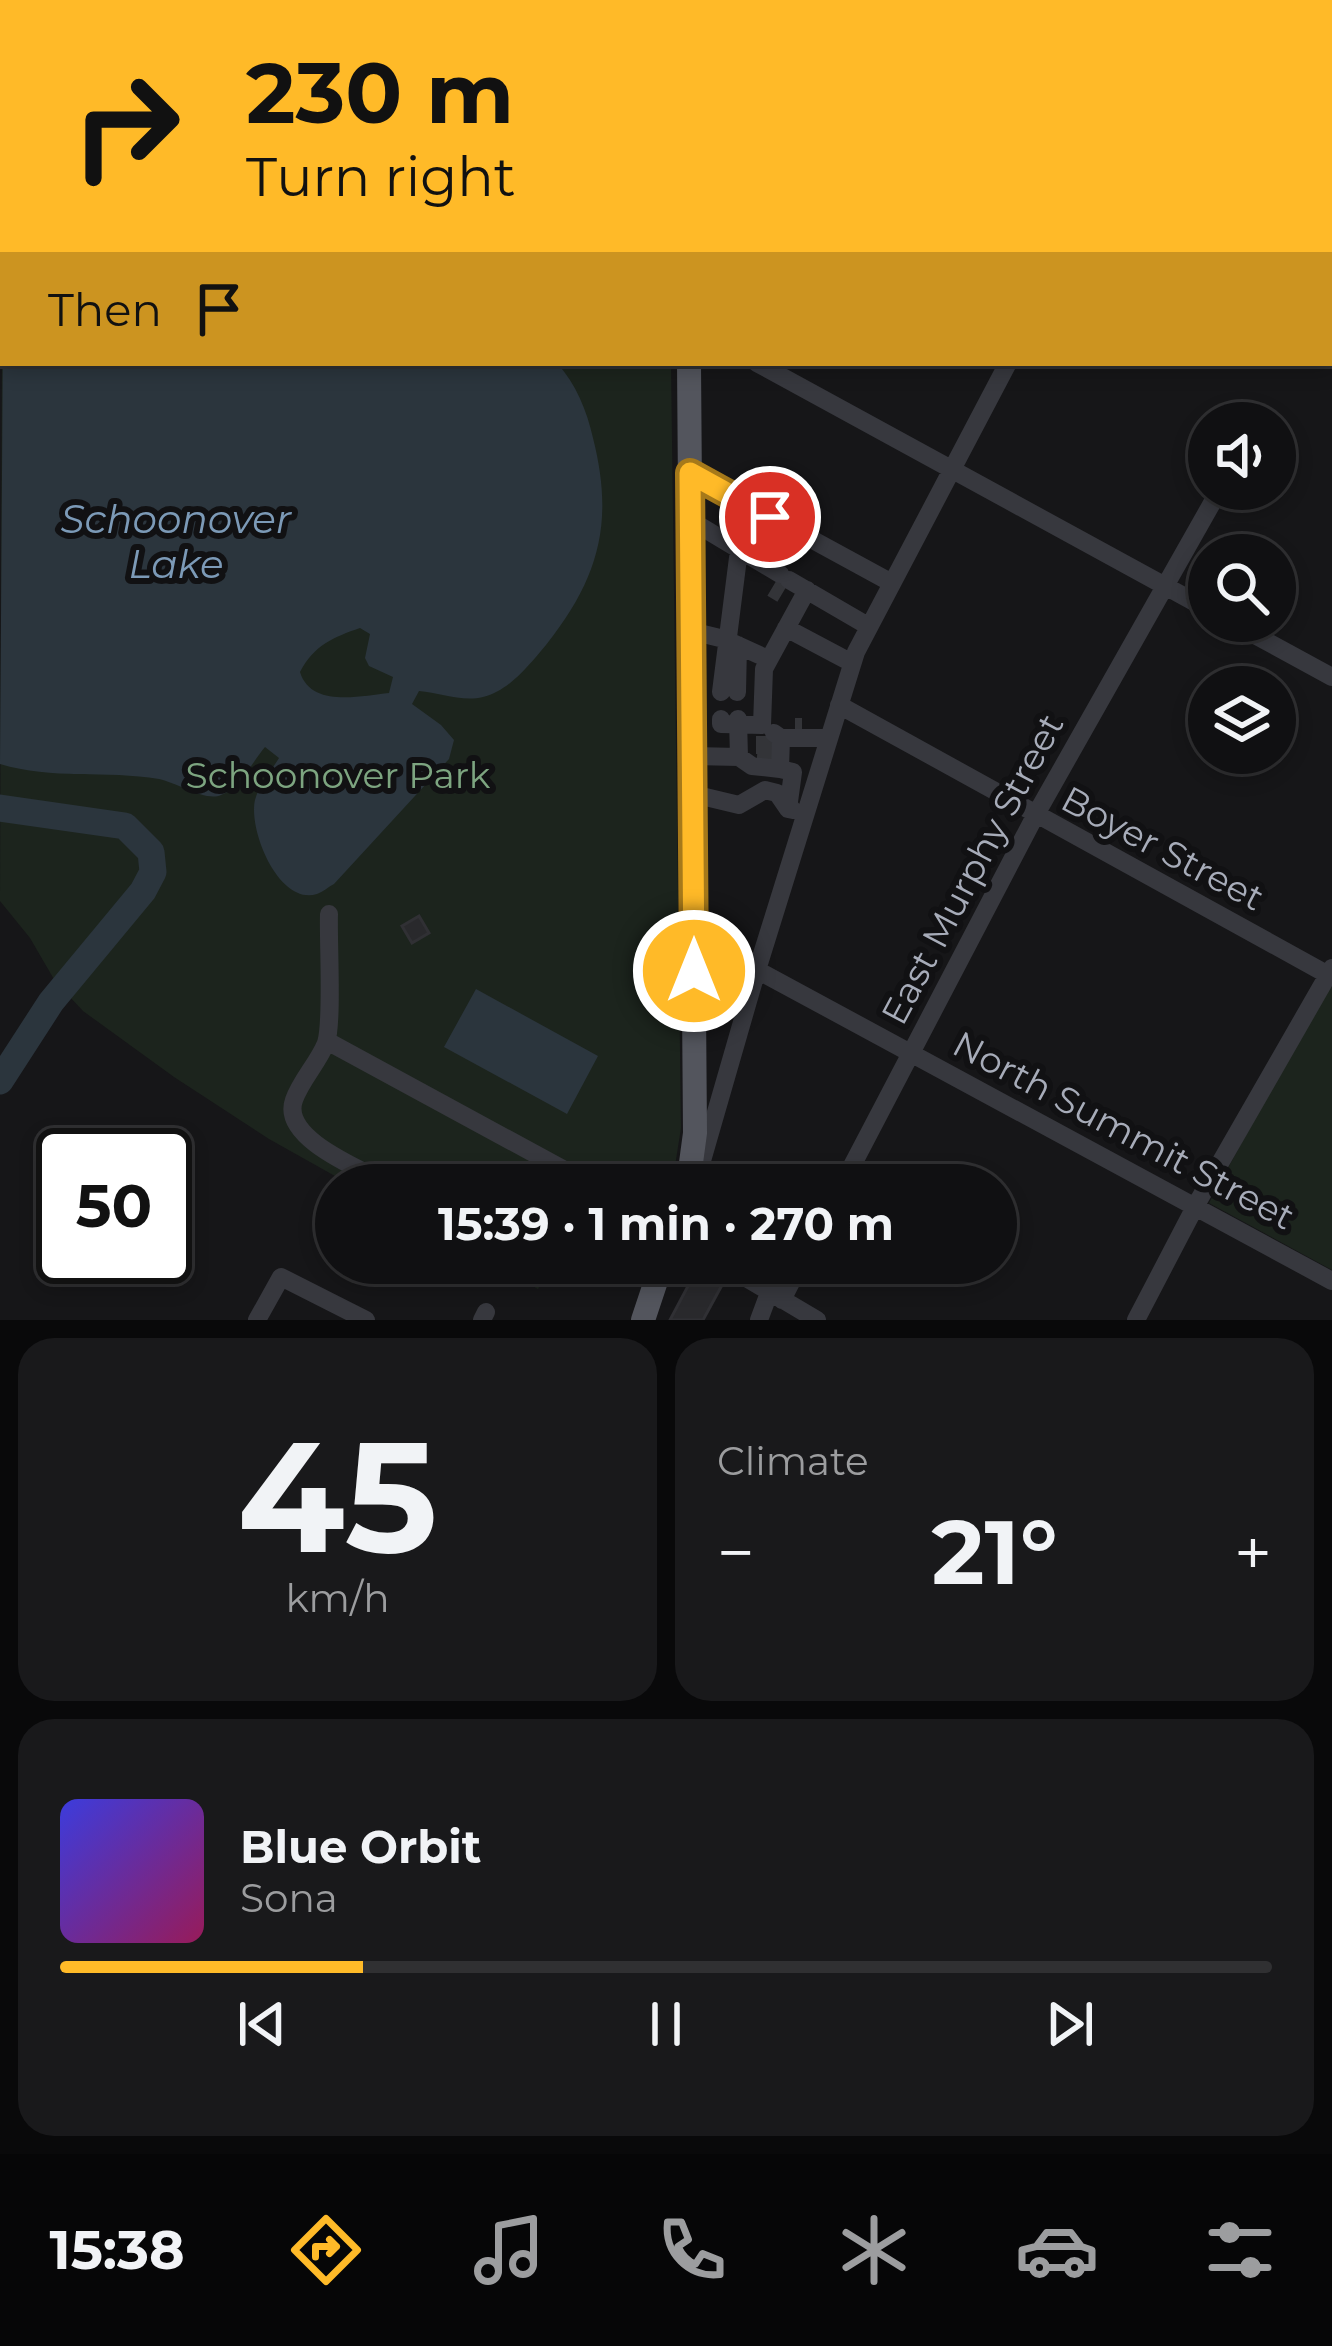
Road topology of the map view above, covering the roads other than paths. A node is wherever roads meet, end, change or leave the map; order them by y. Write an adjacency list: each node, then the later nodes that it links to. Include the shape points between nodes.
1 (689, 366): 5 (main road)
2 (762, 366): 4 (street)
3 (1006, 366): 4 (street)
4 (950, 469): 9 (street); 11 (street)
5 (690, 473): 7 (main road); 9 (street)
6 (1208, 510): 11 (street, East Murphy Street)
7 (690, 520): 8 (street); 15 (main road)
8 (739, 550): 10 (street); 16 (street)
9 (890, 582): 13 (street)
10 (785, 585): 13 (street); 14 (street)
11 (1164, 585): 12 (street); 29 (street, East Murphy Street)
12 (1188, 598)
13 (868, 626): 19 (street)
14 (786, 628): 18 (street); 19 (street)
15 (691, 631): 16 (street); 26 (main road)
16 (731, 642): 18 (street); 21 (street)
17 (1268, 642): 20 (street)
18 (768, 659): 25 (street)
19 (851, 663): 22 (street)
20 (1332, 677)
21 (729, 692)
22 (838, 705): 24 (street); 29 (street, Boyer Street)
23 (732, 720): 25 (street)
24 (825, 738): 25 (street); 28 (street)
25 (771, 745): 26 (street); 28 (street, via 793,772)
26 (692, 756): 27 (main road)
27 (693, 794): 28 (street, via 739,806 765,790); 37 (main road)
28 (796, 811): 31 (street)
29 (1035, 816): 32 (street, Boyer Street); 34 (street, East Murphy Street)
30 (329, 914): 33 (street)
31 (757, 970): 34 (street, North Summit Street); 38 (street)
32 (1331, 973): 40 (street)
33 (327, 1040): 35 (street, via 291,1113 308,1139); 36 (street)
34 (911, 1052): 39 (street, East Murphy Street); 40 (street, North Summit Street)
35 (353, 1164)
36 (537, 1164)
37 (693, 1164)
38 (698, 1164)
39 (853, 1164)
40 (1196, 1205): 41 (street, North Summit Street); 51 (street)
41 (1332, 1281)
42 (652, 1284): 48 (main road)
43 (755, 1284): 45 (street)
44 (786, 1284): 45 (street)
45 (776, 1297): 49 (street); 50 (street)
46 (257, 1320): 47 (street, via 281,1277)
47 (366, 1320)
48 (643, 1320)
49 (759, 1320)
50 (817, 1320)
51 (1136, 1320)

